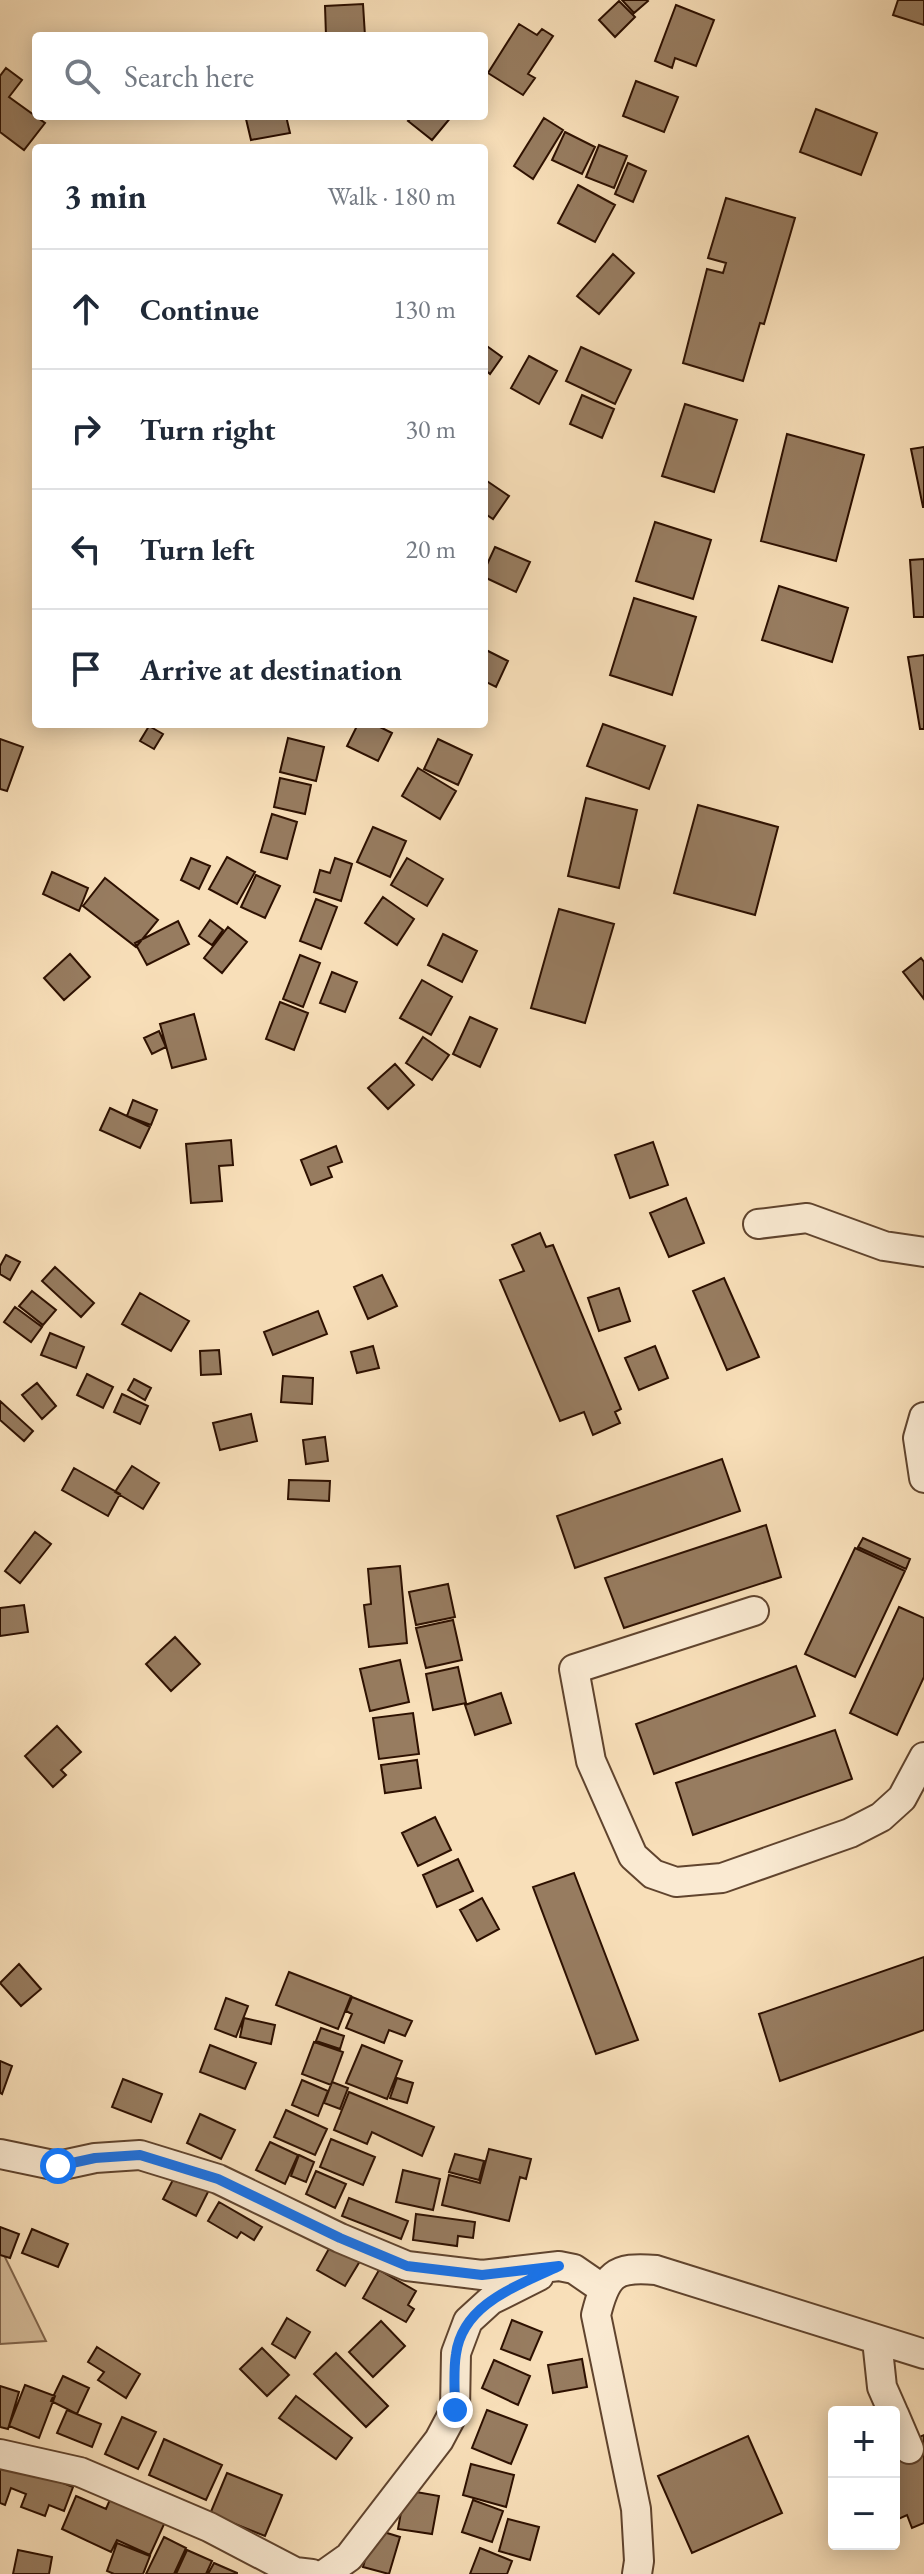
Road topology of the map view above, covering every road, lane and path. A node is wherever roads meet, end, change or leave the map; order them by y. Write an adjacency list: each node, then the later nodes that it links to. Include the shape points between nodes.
1 (758, 1224): 2 (street, via 807,1218 884,1246)
2 (924, 1252)
3 (924, 1417): 4 (street, via 918,1438)
4 (924, 1478)
5 (754, 1611): 6 (street, via 574,1669 591,1761 633,1856 653,1874 676,1882 722,1878 850,1833 881,1817 902,1798)
6 (924, 1757)
7 (0, 2154): 8 (street, via 58,2166 140,2155 218,2179 407,2266 482,2275)
8 (559, 2266): 9 (street, via 574,2269); 17 (street, via 491,2300 468,2321 456,2353 455,2410 439,2440 349,2557)
9 (603, 2289): 10 (street, via 617,2273 656,2270); 18 (street, via 596,2315 636,2509)
10 (877, 2340): 11 (street); 12 (street, via 882,2387)
11 (924, 2354)
12 (891, 2406)
13 (900, 2427): 14 (street)
14 (909, 2449)
15 (0, 2454): 16 (street, via 80,2472 209,2527 295,2572)
16 (312, 2574)
17 (325, 2574)
18 (637, 2574)

